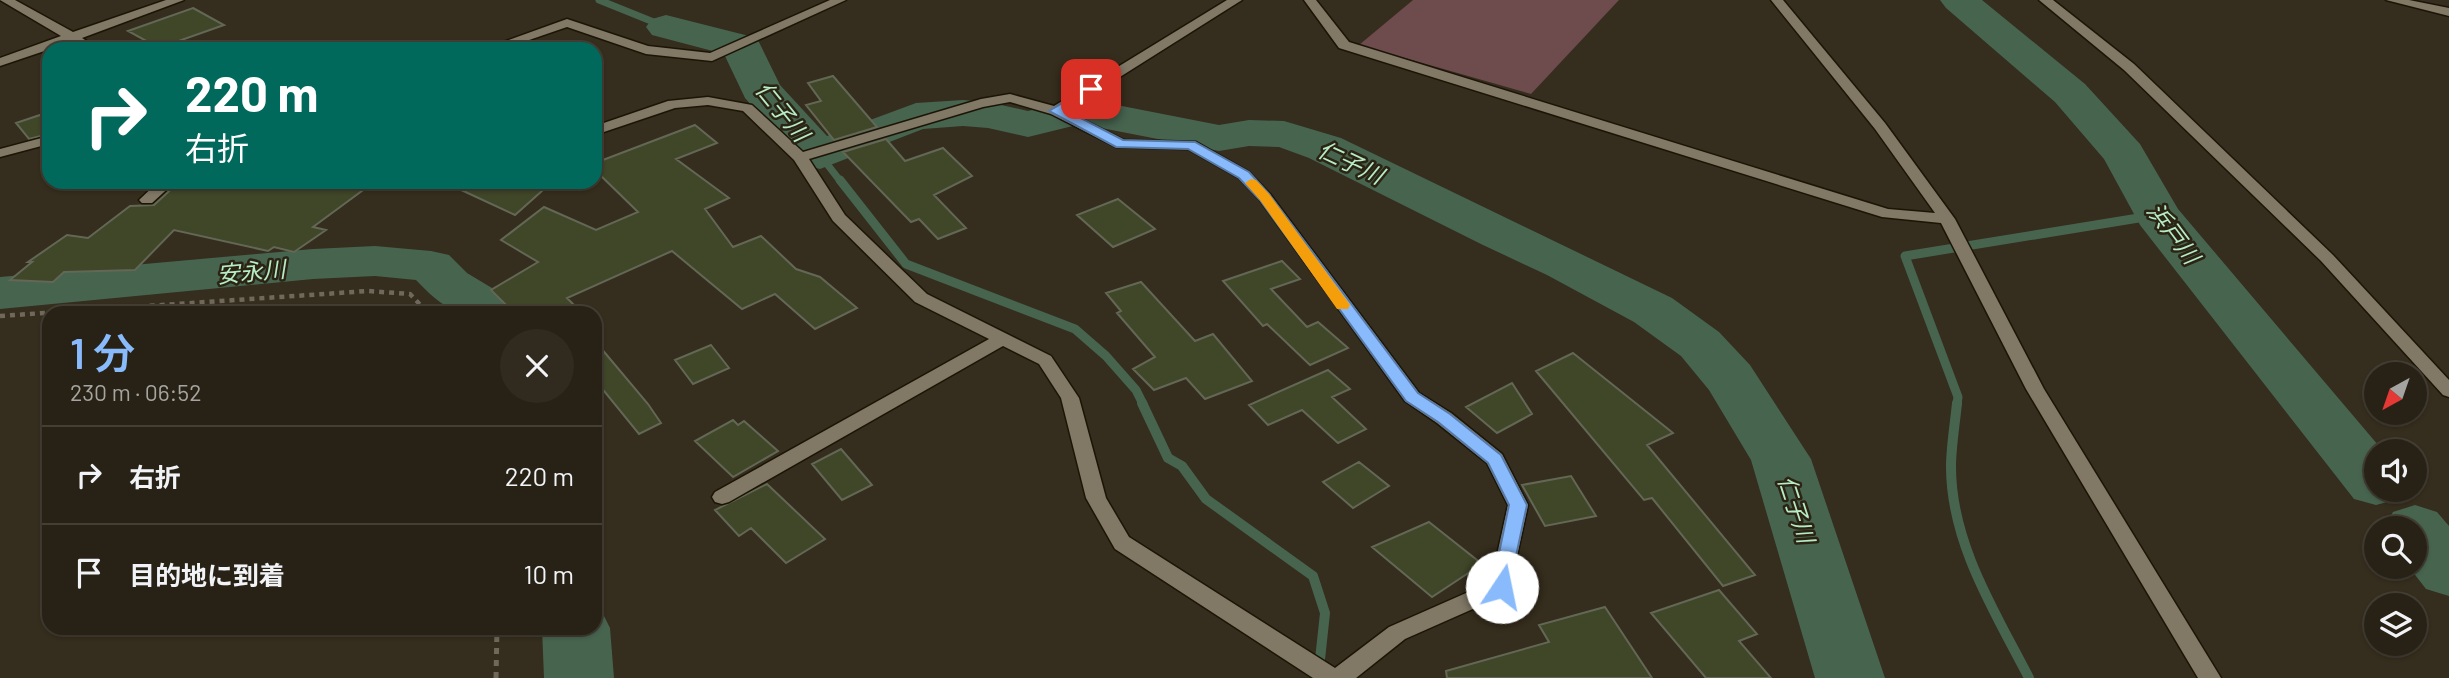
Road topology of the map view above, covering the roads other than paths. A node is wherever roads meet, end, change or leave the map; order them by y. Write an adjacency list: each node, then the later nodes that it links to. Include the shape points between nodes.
1 (6, 0): 10 (street)
2 (178, 0): 10 (street)
3 (840, 0): 13 (street, via 712,57 646,50 567,23)
4 (1236, 0): 16 (street)
5 (1310, 0): 23 (street, via 1344,45 1887,214)
6 (1777, 0): 23 (street, via 1880,126)
7 (2045, 0): 25 (street, via 2129,67 2318,249)
8 (2392, 0): 9 (street)
9 (2449, 12)
10 (72, 38): 11 (street); 12 (street)
11 (60, 42)
12 (80, 42)
13 (511, 42)
14 (42, 48): 15 (street)
15 (0, 62)
16 (1056, 111): 20 (street, via 1010,98 981,103); 28 (street, via 1121,144 1191,145 1244,175 1412,397 1494,459 1518,505 1502,587 1397,633)
17 (602, 129): 20 (street, via 673,104 708,102 747,108)
18 (42, 142): 19 (street)
19 (0, 153)
20 (800, 157): 24 (street, via 838,218 921,298)
21 (159, 189): 22 (street)
22 (147, 200)
23 (1947, 219): 29 (street, via 2035,389)
24 (1003, 339): 26 (street); 27 (street, via 1045,360 1070,398 1096,498 1122,543)
25 (2449, 391)
26 (722, 497)
27 (1331, 678)
28 (1339, 678)
29 (2210, 678)

